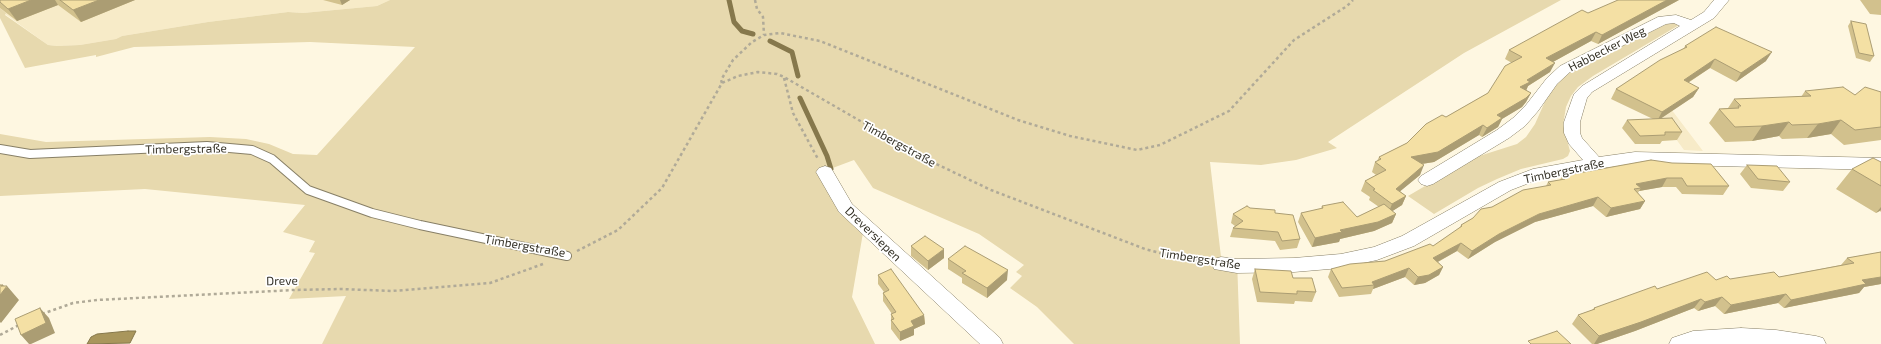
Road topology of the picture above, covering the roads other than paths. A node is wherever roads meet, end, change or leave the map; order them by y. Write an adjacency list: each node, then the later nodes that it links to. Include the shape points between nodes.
1 (1722, 0): 2 (street, Habbecker Weg, via 1709,15)
2 (1692, 26): 4 (street, Habbecker Weg, via 1587,89 1580,97 1572,122 1572,133 1575,140); 7 (street, Habbecker Weg, via 1676,19 1663,20 1566,69 1552,81 1519,122)
3 (0, 149): 8 (lane, Timbergstraße, via 30,154 207,146 252,150 272,160 308,190 372,213)
4 (1596, 163): 5 (street, Timbergstraße, via 1635,158); 9 (street, Timbergstraße, via 1533,176 1505,186 1408,241 1377,253 1341,261 1294,265)
5 (1881, 164)
6 (825, 172): 10 (street, Dreversiepen, via 845,208)
7 (1427, 180)
8 (567, 256)
9 (1221, 264)
10 (987, 343)
11 (1679, 344): 12 (street, via 1693,339 1741,336)
12 (1816, 344)

